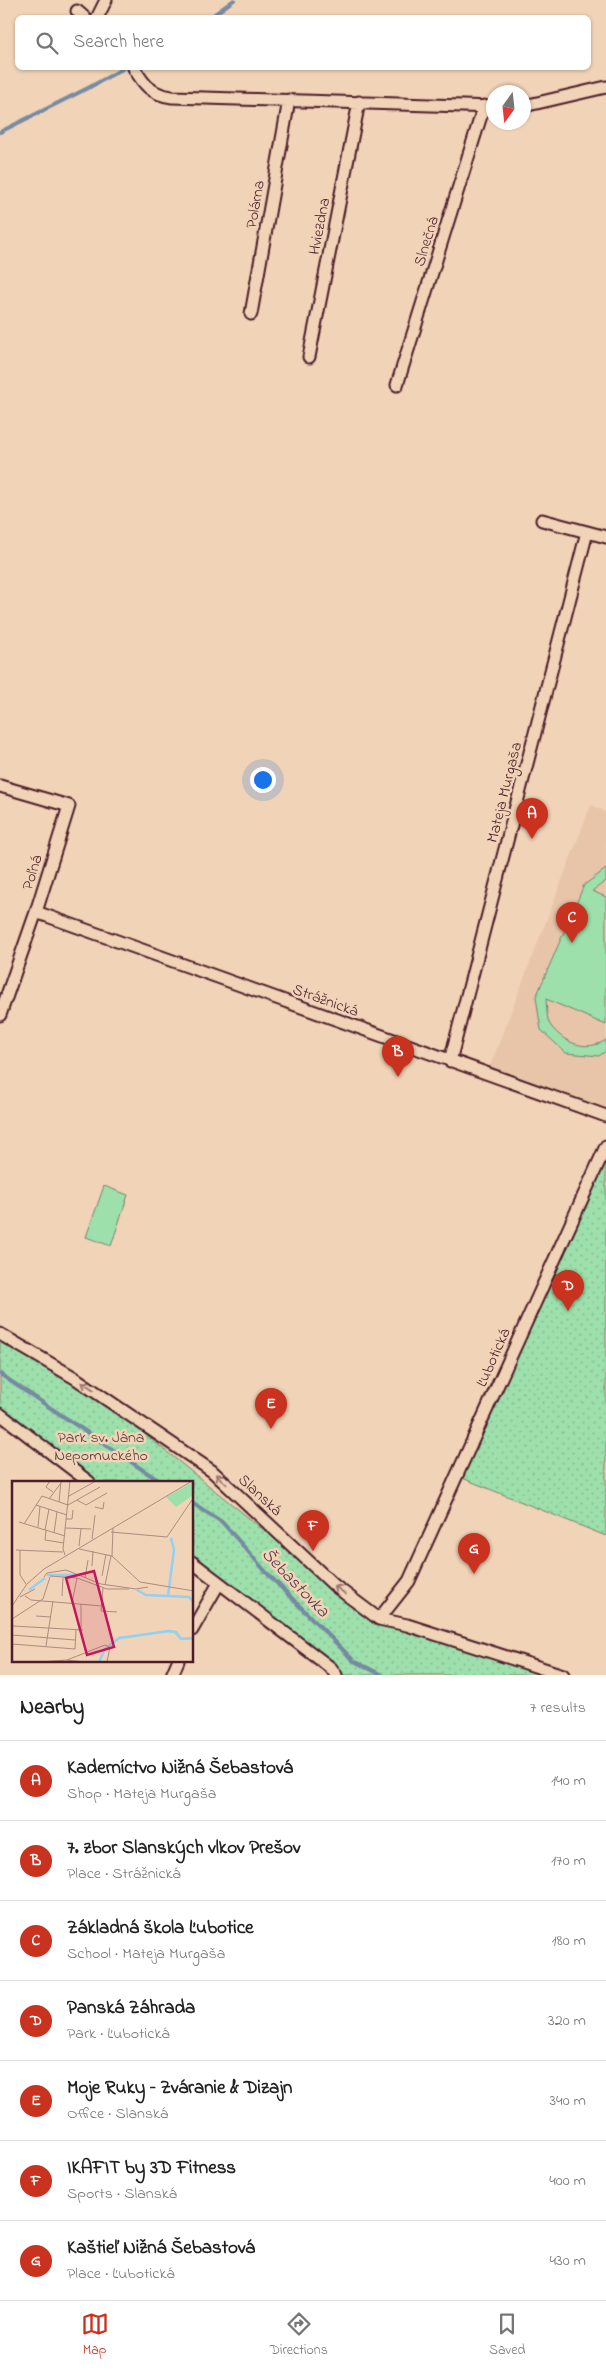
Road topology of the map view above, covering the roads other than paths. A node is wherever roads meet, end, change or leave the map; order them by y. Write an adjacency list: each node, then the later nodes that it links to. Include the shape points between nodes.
1 (106, 0): 2 (street)
2 (98, 15)
3 (136, 70): 5 (street, via 145,86 160,95)
4 (606, 87): 7 (street)
5 (289, 100): 6 (street); 10 (street, Polárna)
6 (359, 102): 8 (street); 11 (street, Hviezdna)
7 (531, 104)
8 (486, 107)
9 (486, 113): 12 (street, Slnečná)
10 (251, 314)
11 (309, 357)
12 (397, 385)
13 (542, 520): 14 (street)
14 (587, 532): 15 (street); 19 (street, Mateja Murgaša)
15 (606, 537)
16 (0, 786): 17 (street, Poľná, via 69,806)
17 (36, 912): 18 (street, Poľná); 19 (street, Strážnická)
18 (0, 1015)
19 (450, 1061): 20 (street, Strážnická)
20 (606, 1116)
21 (606, 1146): 27 (street, Ľubotická, via 408,1581)
22 (0, 1334): 27 (street, Slanská, one-way to 22, via 335,1586 212,1471 75,1378)
23 (0, 1414): 24 (street)
24 (88, 1481)
25 (194, 1564): 26 (street)
26 (219, 1583): 28 (street); 31 (street)
27 (379, 1619): 32 (street, Slanská)
28 (194, 1627)
29 (178, 1662): 30 (street)
30 (172, 1675)
31 (336, 1675)
32 (563, 1675)

